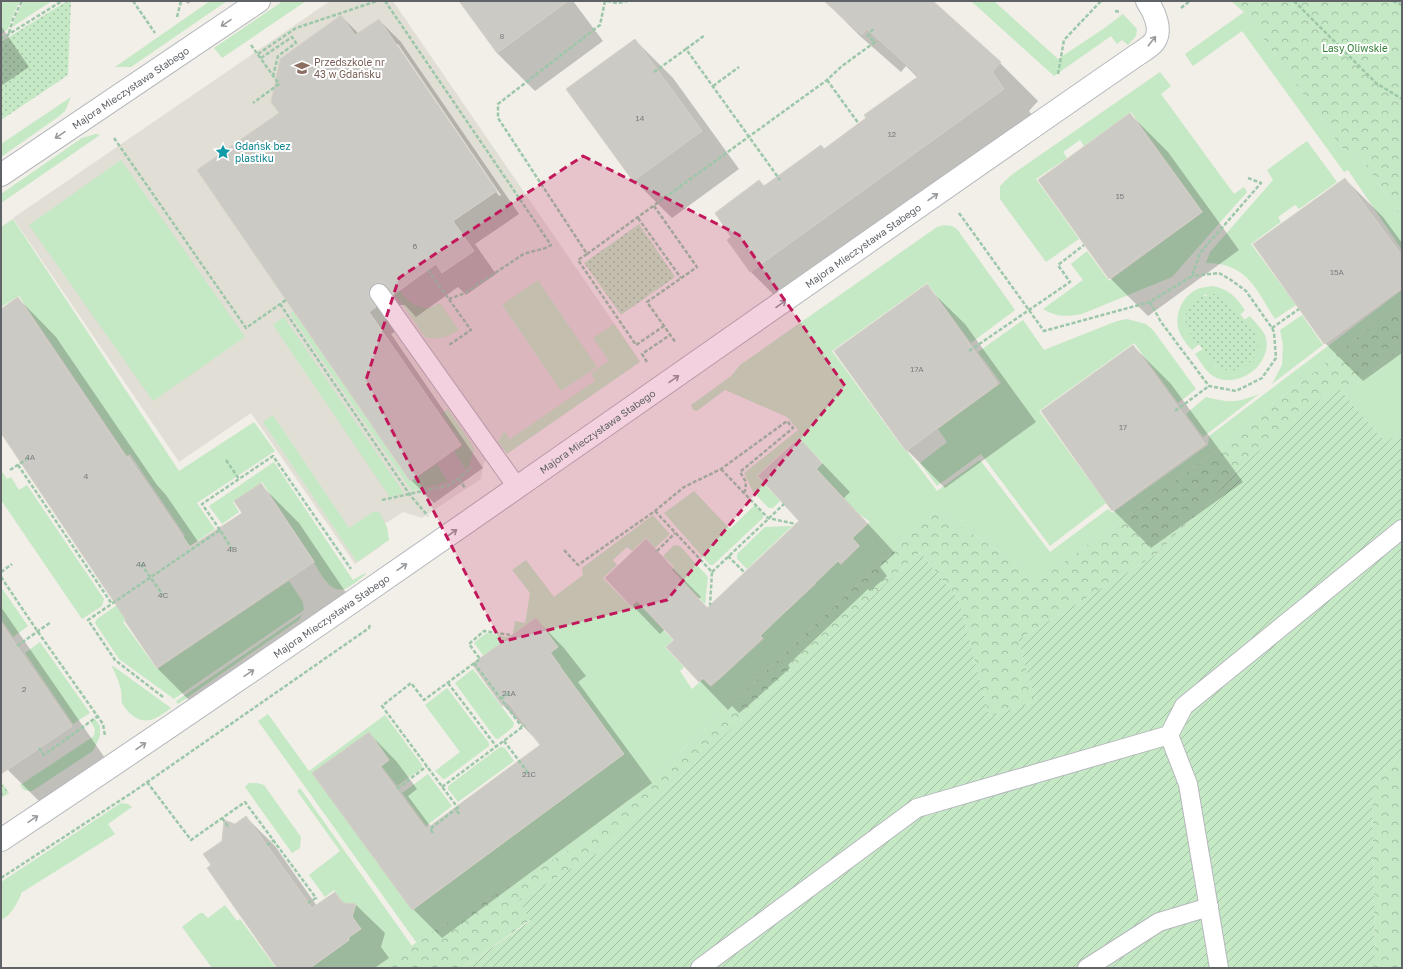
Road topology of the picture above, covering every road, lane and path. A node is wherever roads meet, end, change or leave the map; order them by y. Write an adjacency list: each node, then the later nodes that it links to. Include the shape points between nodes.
1 (22, 1): 18 (path)
2 (62, 1): 18 (path)
3 (133, 1): 17 (path)
4 (180, 1): 15 (path)
5 (259, 1): 36 (street, Majora Mieczysława Słabego, one-way to 36)
6 (377, 1): 23 (path, via 296,28)
7 (385, 1): 48 (path, via 551,245 522,255 465,293)
8 (606, 1): 9 (path); 43 (path, via 600,25 498,104 498,118)
9 (628, 1)
10 (1101, 1): 29 (path, via 1064,40)
11 (1147, 1): 69 (street, Majora Mieczysława Słabego, one-way to 11, via 1150,45 1158,33 1156,19)
12 (1294, 1): 31 (path, via 1376,83)
13 (1392, 1): 14 (path)
14 (1402, 5)
15 (177, 18)
16 (873, 29): 28 (path, via 868,36 875,42)
17 (155, 33)
18 (8, 34): 20 (path)
19 (705, 35): 22 (path)
20 (1, 38)
21 (251, 45): 23 (path)
22 (686, 49): 26 (path); 30 (path)
23 (258, 54): 24 (path)
24 (261, 58): 27 (path); 27 (path, via 292,37 296,43 278,56)
25 (739, 67): 30 (path)
26 (654, 72)
27 (273, 76): 32 (path, via 279,84)
28 (827, 80): 33 (path); 34 (path)
29 (1057, 80)
30 (713, 86): 34 (path)
31 (1402, 99)
32 (253, 103)
33 (859, 124)
34 (750, 137): 38 (path); 39 (path)
35 (114, 138): 51 (path, via 246,328)
36 (1, 175)
37 (1248, 178): 45 (path, via 1261,183 1200,253)
38 (780, 180)
39 (654, 206): 41 (path); 46 (path, via 697,267)
40 (956, 208): 53 (path)
41 (638, 218): 43 (path); 46 (path)
42 (1084, 245): 53 (path, via 1058,266 1070,282)
43 (587, 254): 54 (path, via 578,260 636,345)
44 (428, 270): 48 (path)
45 (1192, 276): 50 (path); 55 (path, via 1219,273 1231,280 1246,291)
46 (681, 278): 54 (path, via 647,302)
47 (379, 292): 59 (lane)
48 (449, 299): 59 (path, via 471,330)
49 (286, 300): 51 (path)
50 (1150, 302): 53 (path, via 1044,331); 61 (path, via 1161,322)
51 (280, 304): 72 (path)
52 (1300, 309): 55 (path)
53 (1030, 310): 58 (path)
54 (664, 326): 56 (path)
55 (1272, 328): 61 (path, via 1276,358 1262,378 1236,391)
56 (670, 335): 57 (path); 60 (path, via 642,354)
57 (674, 341)
58 (969, 351)
59 (427, 360): 69 (lane)
60 (647, 362)
61 (1209, 386): 62 (path)
62 (1175, 411)
63 (30, 457): 65 (path)
64 (226, 460): 68 (path)
65 (18, 465): 67 (path); 95 (path)
66 (721, 469): 71 (path); 71 (path, via 787,421 792,428 740,472 746,482); 75 (path, via 684,487)
67 (10, 470)
68 (239, 479): 80 (path, via 202,504); 91 (path, via 273,456)
69 (517, 487): 124 (street, Majora Mieczysława Słabego, one-way to 69, via 119,762)
70 (466, 489): 72 (path, via 459,479 450,485)
71 (745, 492): 76 (path)
72 (410, 495): 73 (path); 77 (path)
73 (382, 500)
74 (784, 504): 76 (path)
75 (655, 511): 81 (path); 83 (path, via 578,565)
76 (768, 518): 78 (path); 85 (path)
77 (432, 521)
78 (796, 524)
79 (1402, 529): 109 (lane, via 1184,706)
80 (220, 530): 82 (path); 93 (path)
81 (674, 533): 84 (path); 89 (path)
82 (232, 549)
83 (564, 550)
84 (657, 551)
85 (728, 556): 89 (path); 90 (path)
86 (12, 564): 88 (path)
87 (141, 564): 93 (path)
88 (1, 572)
89 (712, 572): 96 (path)
90 (744, 572)
91 (354, 573)
92 (1, 577): 98 (path)
93 (150, 578): 94 (path); 95 (path)
94 (163, 596)
95 (112, 604): 104 (path, via 88,620 115,660)
96 (710, 605)
97 (51, 622): 98 (path)
98 (38, 632): 100 (path); 106 (path)
99 (511, 635): 101 (path, via 484,631 469,644 480,659)
100 (17, 646)
101 (474, 663): 102 (path); 105 (path)
102 (448, 683): 112 (path); 114 (path, via 424,700 411,683 382,706)
103 (509, 693): 105 (path)
104 (164, 697)
105 (501, 699): 108 (path)
106 (98, 716): 110 (path, via 103,724); 113 (path, via 44,755)
107 (525, 725): 108 (path)
108 (522, 727): 111 (path)
109 (1169, 735): 128 (lane, via 1188,784); 129 (lane, via 917,808)
110 (105, 737)
111 (504, 741): 112 (path); 115 (path)
112 (496, 746): 117 (path)
113 (39, 748)
114 (427, 766): 117 (path); 118 (path)
115 (529, 774)
116 (147, 782): 121 (path, via 191,840)
117 (442, 786): 119 (path, via 458,808)
118 (397, 789)
119 (456, 809): 120 (path); 123 (path, via 430,829)
120 (459, 814)
121 (222, 818): 122 (path); 125 (path, via 246,802)
122 (229, 828)
123 (433, 833)
124 (1, 840)
125 (274, 840): 126 (path); 127 (path, via 316,898)
126 (267, 845)
127 (308, 904)
128 (1209, 907): 130 (lane, via 1159,922); 131 (lane)
129 (700, 968)
130 (1088, 968)
131 (1219, 968)

